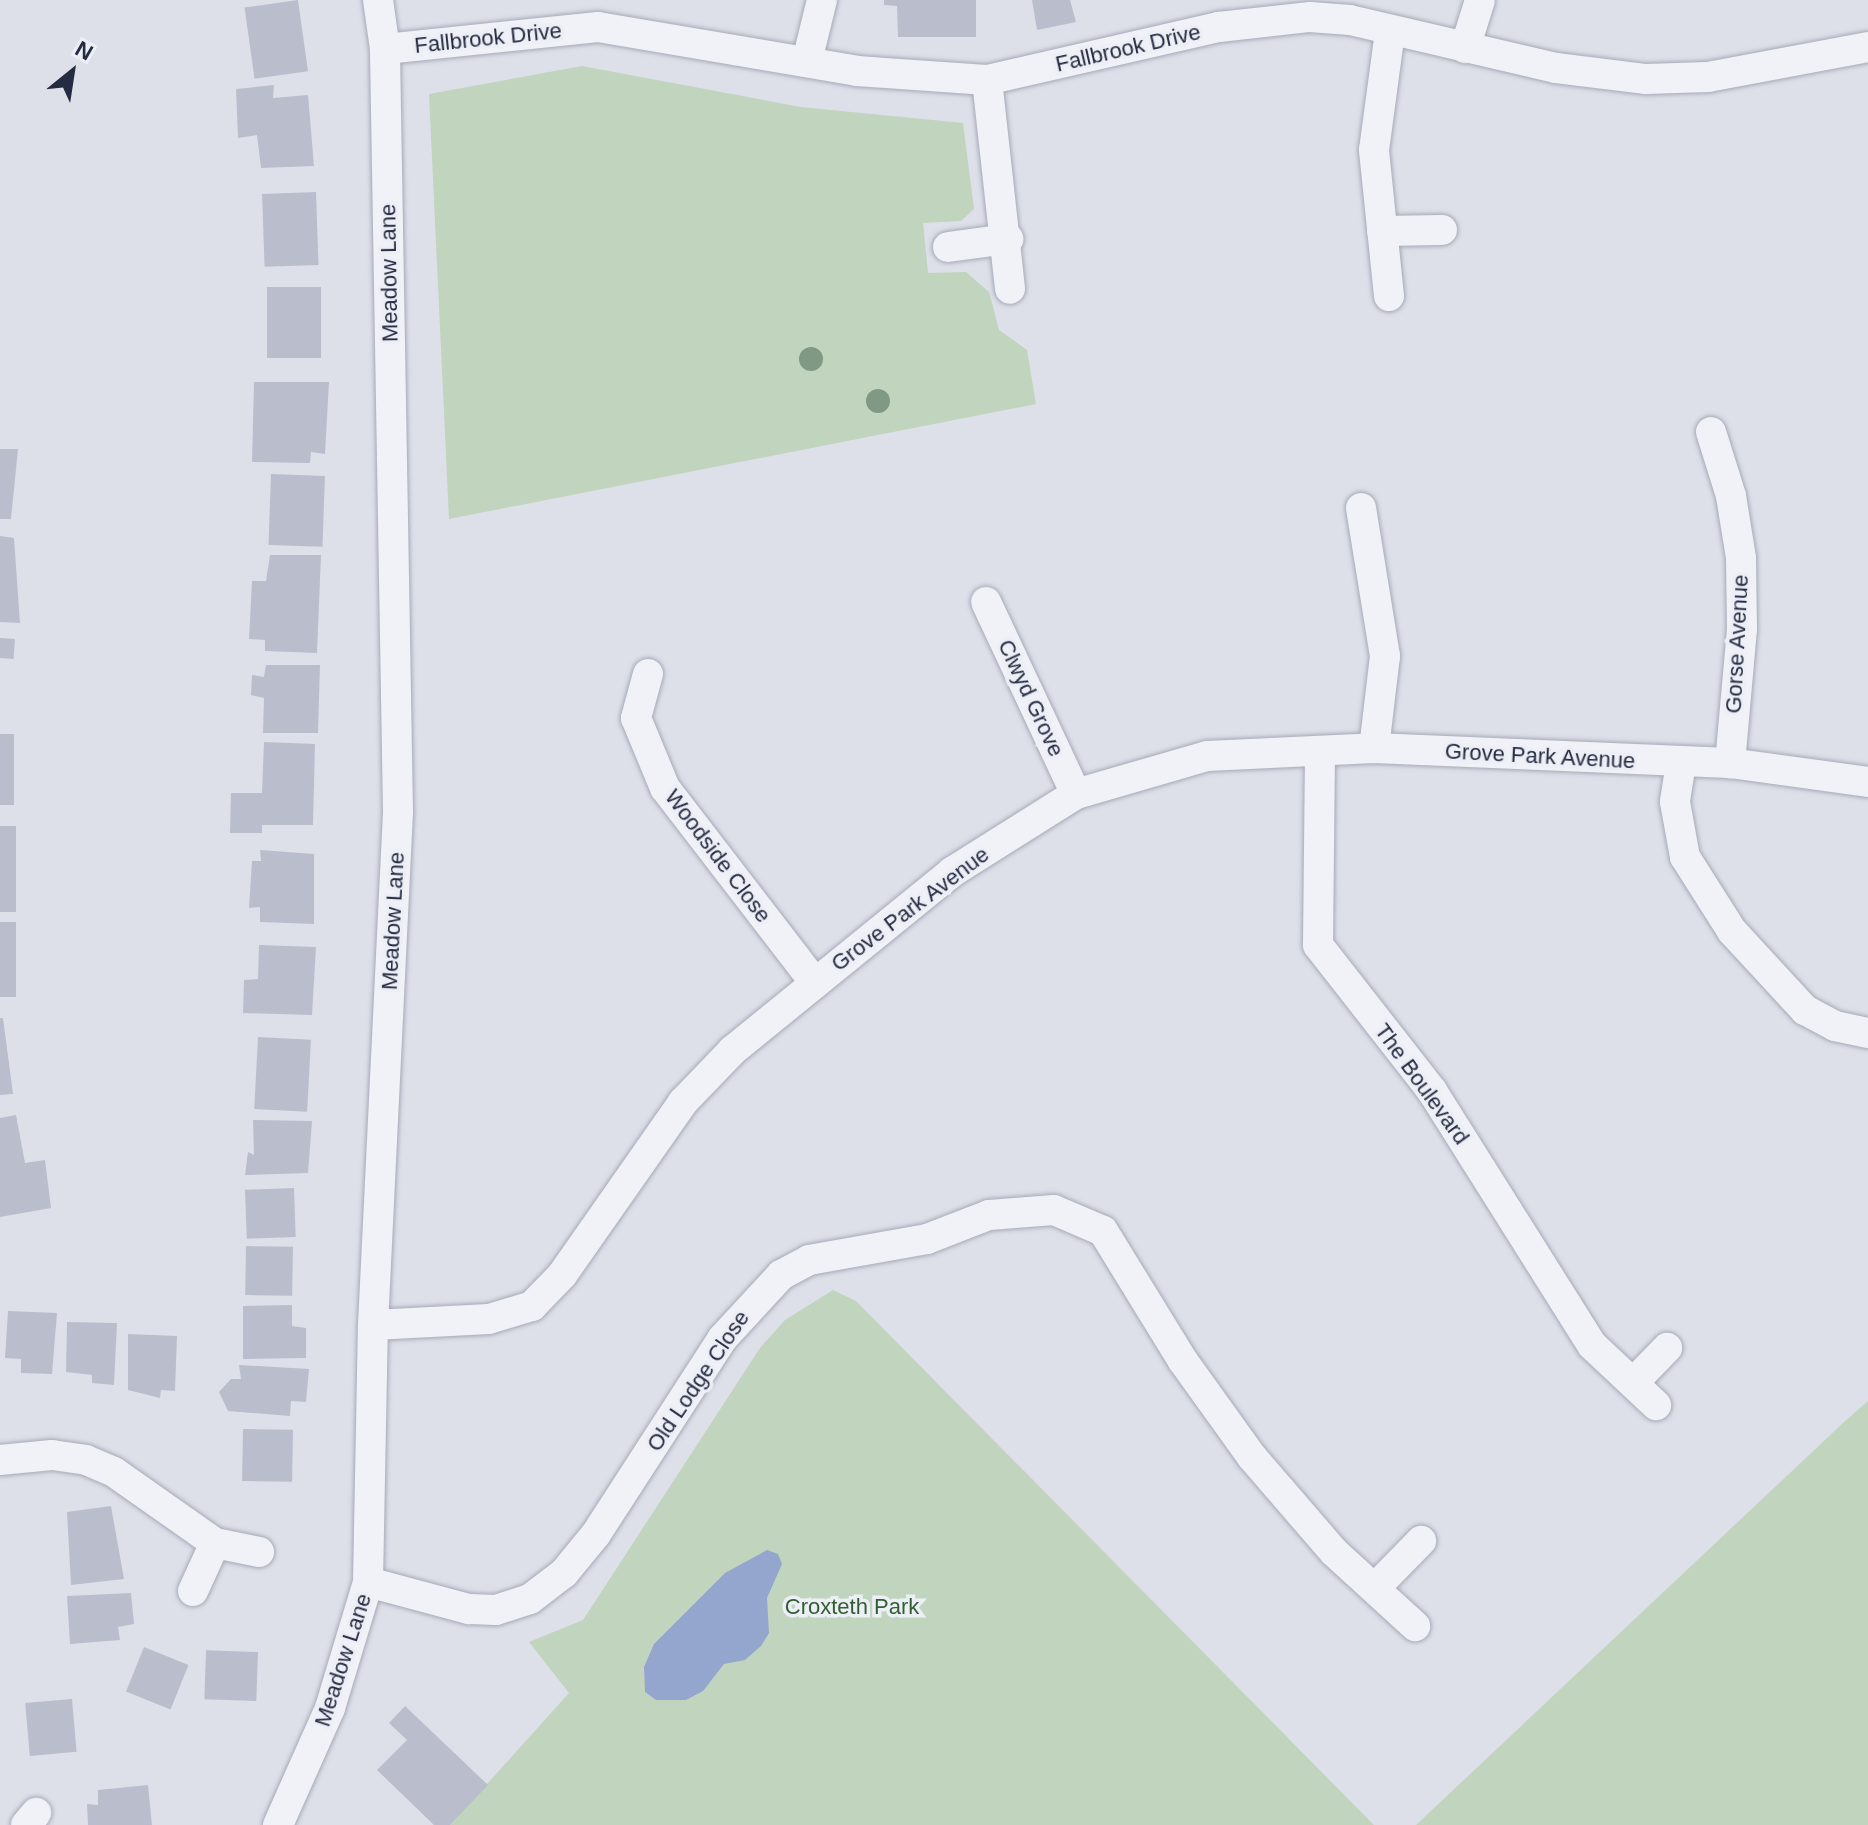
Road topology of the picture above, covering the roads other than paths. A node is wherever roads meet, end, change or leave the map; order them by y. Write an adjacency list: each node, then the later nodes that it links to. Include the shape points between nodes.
1 (378, 0): 7 (street, Meadow Lane)
2 (822, 0): 8 (street)
3 (1480, 0): 6 (street)
4 (1390, 31): 6 (street, Fallbrook Drive); 9 (street, Fallbrook Drive, via 1350,20 1273,18); 11 (street, via 1374,150)
5 (1868, 47): 6 (street, Fallbrook Drive, via 1708,77 1646,79 1556,68)
6 (1465, 48)
7 (385, 49): 8 (street, Fallbrook Drive, via 598,27); 28 (street, Meadow Lane, via 398,812)
8 (807, 61): 9 (street, Fallbrook Drive, via 857,71)
9 (987, 80): 12 (street)
10 (1442, 230): 11 (street)
11 (1382, 231): 15 (street)
12 (1008, 239): 13 (street); 14 (street)
13 (948, 247)
14 (1010, 289)
15 (1389, 296)
16 (1711, 432): 23 (street, Gorse Avenue, via 1731,496 1741,558 1742,629)
17 (1361, 508): 20 (street, via 1385,656)
18 (986, 602): 25 (street, Clwyd Grove)
19 (648, 674): 26 (street, Woodside Close, via 636,718 665,788)
20 (1374, 748): 21 (street, Grove Park Avenue); 22 (street, Grove Park Avenue)
21 (1320, 753): 25 (street, Grove Park Avenue, via 1207,756); 30 (street, The Boulevard, via 1318,945 1432,1091 1592,1345)
22 (1681, 763): 23 (street, Grove Park Avenue); 27 (street, via 1675,802 1685,857 1732,931 1805,1010 1835,1026)
23 (1730, 763): 24 (street, Grove Park Avenue)
24 (1868, 782)
25 (1076, 794): 26 (street, Grove Park Avenue, via 952,872)
26 (815, 983): 28 (street, Grove Park Avenue, via 732,1051 683,1102 562,1275 532,1306 489,1319)
27 (1868, 1033)
28 (373, 1325): 36 (street, Meadow Lane)
29 (1667, 1348): 30 (street)
30 (1633, 1383): 31 (street, The Boulevard)
31 (1656, 1405)
32 (0, 1460): 34 (street, via 52,1455 86,1460 114,1472)
33 (1421, 1541): 37 (street)
34 (215, 1543): 35 (street); 38 (street)
35 (259, 1552)
36 (368, 1582): 37 (street, Old Lodge Close, via 469,1609 496,1610 530,1599 564,1573 596,1534 722,1339 781,1275 809,1260 927,1239 1020,1209 1054,1210 1103,1231 1183,1361 1252,1457 1334,1552); 40 (street, Meadow Lane, via 330,1708)
37 (1375, 1588): 39 (street, Old Lodge Close)
38 (193, 1591)
39 (1415, 1626)
40 (278, 1825)

